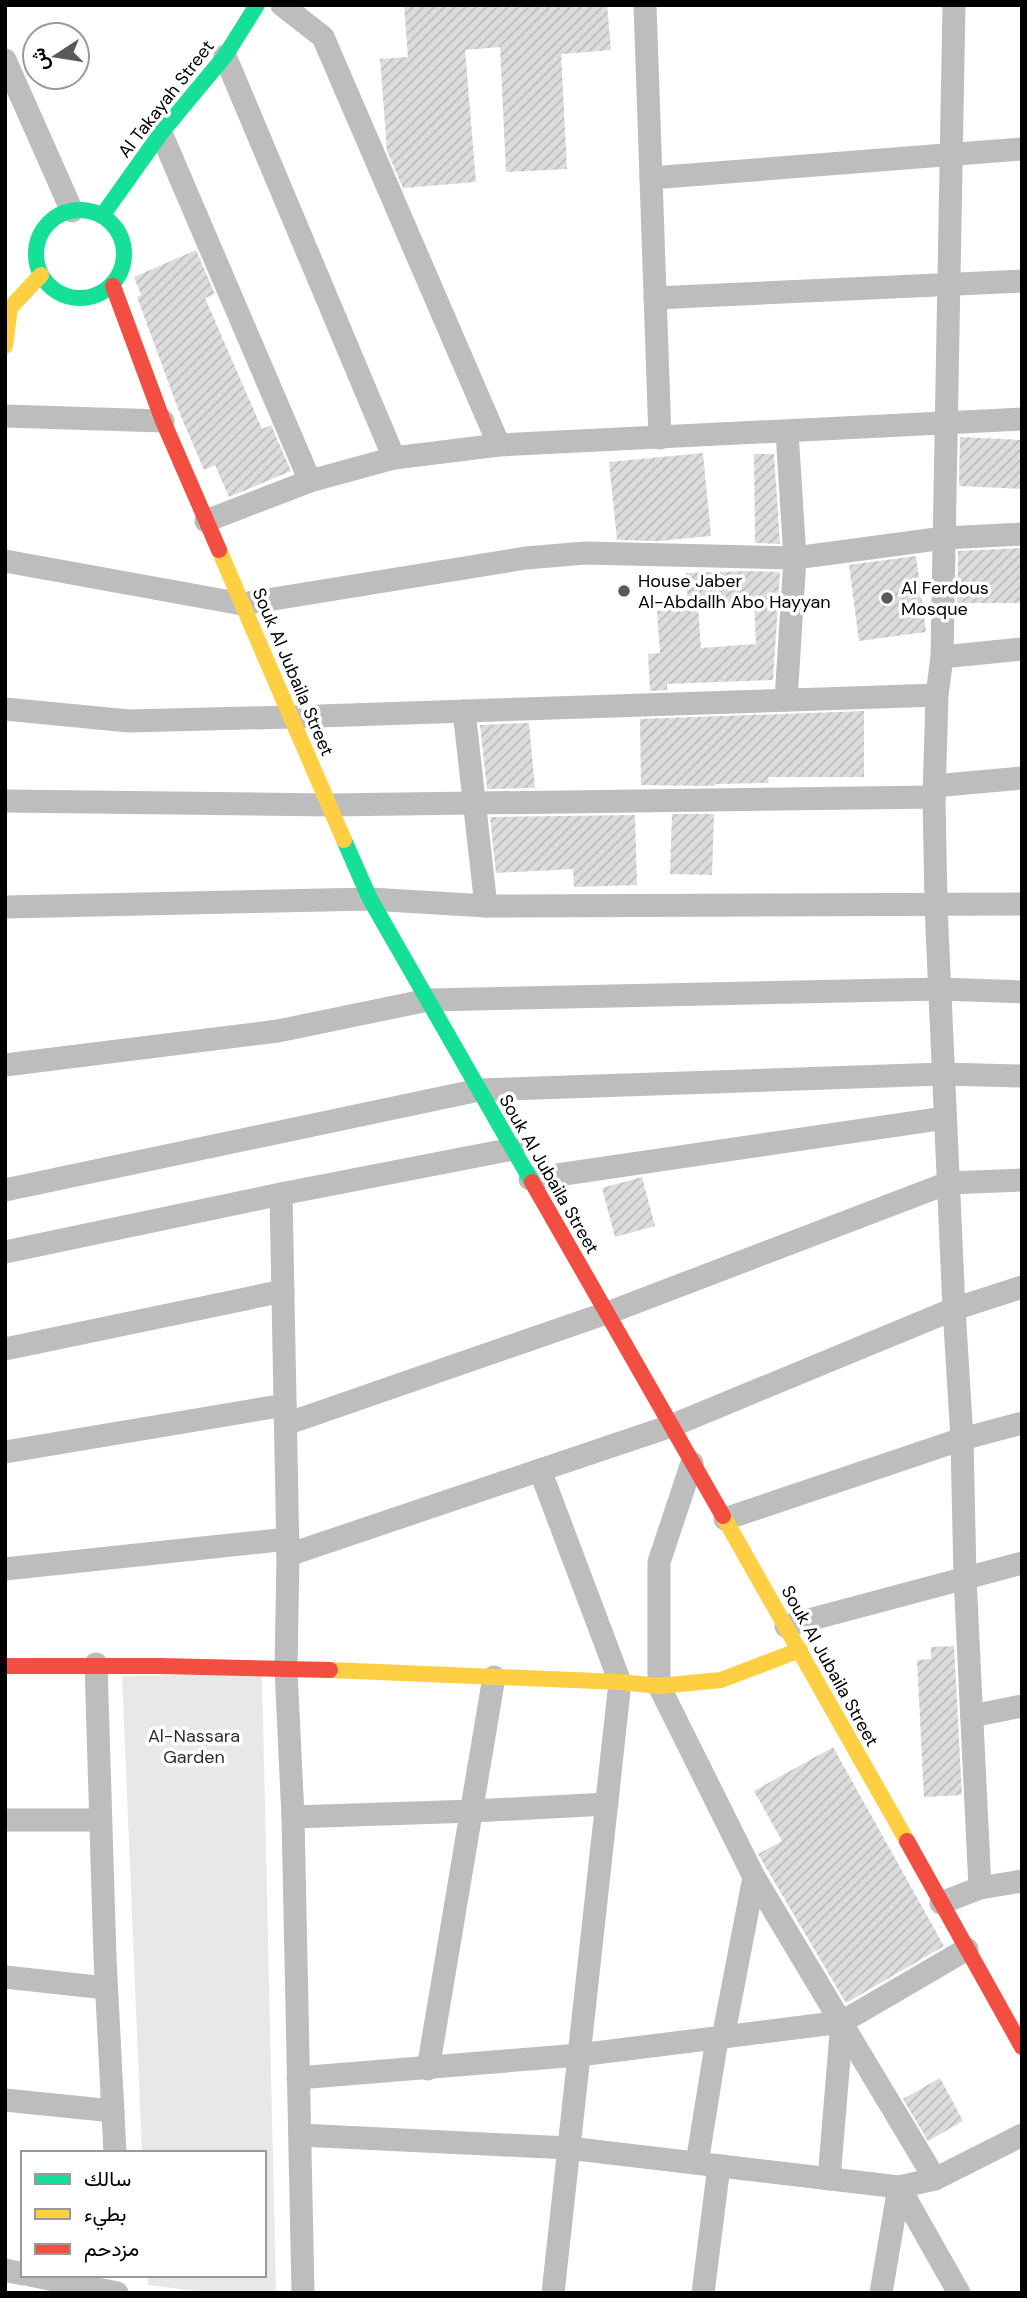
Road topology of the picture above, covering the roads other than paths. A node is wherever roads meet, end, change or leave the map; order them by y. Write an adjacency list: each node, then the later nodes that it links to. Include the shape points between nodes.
1 (257, 5): 5 (street, Al Takayah Street)
2 (282, 5): 26 (street, via 323,37)
3 (645, 5): 10 (street)
4 (954, 5): 9 (street)
5 (225, 56): 7 (street, Al Takayah Street); 27 (street)
6 (5, 60): 11 (street)
7 (161, 133): 12 (street, Al Takayah Street); 28 (street)
8 (1022, 149): 9 (street)
9 (951, 154): 10 (street); 15 (street)
10 (651, 178): 17 (street)
11 (72, 211): 12 (street); 13 (street, via 57,216 38,241 36,261)
12 (102, 216): 16 (street, via 121,238 124,253)
13 (41, 275): 16 (street, via 57,292 71,298 95,296); 18 (street)
14 (1022, 281): 15 (street)
15 (949, 285): 17 (street); 23 (street)
16 (113, 286): 22 (street, Souk Al Jubaila Street)
17 (655, 298): 25 (street)
18 (8, 308): 19 (street)
19 (5, 346)
20 (5, 416): 22 (street)
21 (1022, 419): 23 (street)
22 (163, 421): 29 (street, Souk Al Jubaila Street)
23 (947, 424): 24 (street); 31 (street)
24 (787, 432): 25 (street); 32 (street)
25 (660, 438): 26 (street)
26 (499, 445): 27 (street)
27 (394, 458): 28 (street)
28 (310, 481): 29 (street)
29 (206, 521): 34 (street, Souk Al Jubaila Street)
30 (1022, 534): 31 (street)
31 (944, 538): 32 (street); 36 (street)
32 (795, 558): 34 (street, via 585,552); 38 (street)
33 (5, 561): 34 (street)
34 (242, 604): 41 (street, Souk Al Jubaila Street)
35 (1022, 649): 36 (street)
36 (942, 657): 37 (street)
37 (937, 695): 38 (street); 43 (street)
38 (786, 700): 40 (street)
39 (5, 709): 41 (street, via 129,721)
40 (464, 711): 41 (street); 45 (street)
41 (291, 717): 46 (street, Souk Al Jubaila Street)
42 (1022, 778): 43 (street)
43 (934, 792): 45 (street); 49 (street)
44 (5, 801): 46 (street)
45 (474, 804): 46 (street); 50 (street)
46 (330, 805): 47 (street, Souk Al Jubaila Street)
47 (370, 899): 50 (street); 51 (street); 54 (street, Souk Al Jubaila Street)
48 (1022, 904): 49 (street)
49 (936, 905): 50 (street); 52 (street)
50 (486, 906)
51 (5, 907)
52 (940, 989): 53 (street); 54 (street); 56 (street)
53 (1022, 992)
54 (428, 1000): 55 (street, via 278,1031); 58 (street, Souk Al Jubaila Street)
55 (5, 1065)
56 (943, 1074): 57 (street); 58 (street); 59 (street)
57 (1022, 1076)
58 (479, 1090): 60 (street, Souk Al Jubaila Street); 64 (street)
59 (945, 1118): 61 (street); 63 (street)
60 (513, 1149): 61 (street, Souk Al Jubaila Street); 65 (street)
61 (530, 1179): 70 (street, Souk Al Jubaila Street)
62 (1022, 1180): 63 (street)
63 (948, 1183): 69 (street); 70 (street)
64 (5, 1189)
65 (281, 1194): 66 (street); 68 (street)
66 (5, 1252)
67 (1022, 1287): 69 (street)
68 (283, 1291): 71 (street); 72 (street)
69 (954, 1309): 74 (street); 75 (street)
70 (607, 1313): 72 (street); 74 (street, Souk Al Jubaila Street)
71 (5, 1349)
72 (285, 1415): 76 (street); 80 (street)
73 (1022, 1423): 75 (street)
74 (671, 1426): 77 (street, Souk Al Jubaila Street); 78 (street)
75 (962, 1439): 79 (street); 83 (street)
76 (5, 1452)
77 (692, 1462): 79 (street, Souk Al Jubaila Street); 91 (street, via 659,1562)
78 (540, 1471): 80 (street); 90 (street)
79 (725, 1519): 84 (street, Souk Al Jubaila Street)
80 (288, 1547): 82 (street); 88 (street)
81 (1022, 1563): 83 (street)
82 (5, 1569)
83 (965, 1577): 84 (street); 93 (street)
84 (786, 1626): 85 (street, Souk Al Jubaila Street)
85 (800, 1650): 91 (street, via 721,1680); 102 (street, Souk Al Jubaila Street)
86 (96, 1664): 87 (street); 88 (street); 97 (street)
87 (5, 1666)
88 (286, 1669): 89 (street); 96 (street)
89 (494, 1677): 90 (street); 95 (street)
90 (620, 1682): 91 (street); 94 (street)
91 (659, 1686): 99 (street)
92 (1022, 1706): 93 (street)
93 (972, 1716): 101 (street)
94 (607, 1804): 95 (street); 109 (street)
95 (473, 1811): 96 (street); 110 (street)
96 (293, 1817): 111 (street)
97 (100, 1819): 98 (street); 105 (street)
98 (5, 1820)
99 (754, 1877): 106 (street); 107 (street)
100 (1022, 1881): 101 (street)
101 (980, 1888): 102 (street)
102 (941, 1903): 103 (street, Souk Al Jubaila Street)
103 (967, 1949): 106 (street); 108 (street, Souk Al Jubaila Street)
104 (5, 1977): 105 (street)
105 (106, 1988): 113 (street)
106 (842, 2022): 107 (street); 119 (street); 120 (street)
107 (720, 2038): 109 (street); 118 (street)
108 (1022, 2047)
109 (579, 2055): 110 (street); 116 (street)
110 (428, 2069): 111 (street)
111 (298, 2078): 114 (street)
112 (5, 2100): 113 (street)
113 (113, 2111): 117 (street)
114 (299, 2134): 116 (street); 124 (street)
115 (1022, 2135): 120 (street)
116 (568, 2148): 118 (street); 125 (street)
117 (115, 2151)
118 (708, 2164): 119 (street); 126 (street)
119 (829, 2179): 121 (street)
120 (935, 2179): 121 (street)
121 (899, 2187): 127 (street); 128 (street)
122 (40, 2277): 123 (street)
123 (117, 2293)
124 (303, 2293)
125 (553, 2293)
126 (703, 2293)
127 (881, 2293)
128 (959, 2293)

